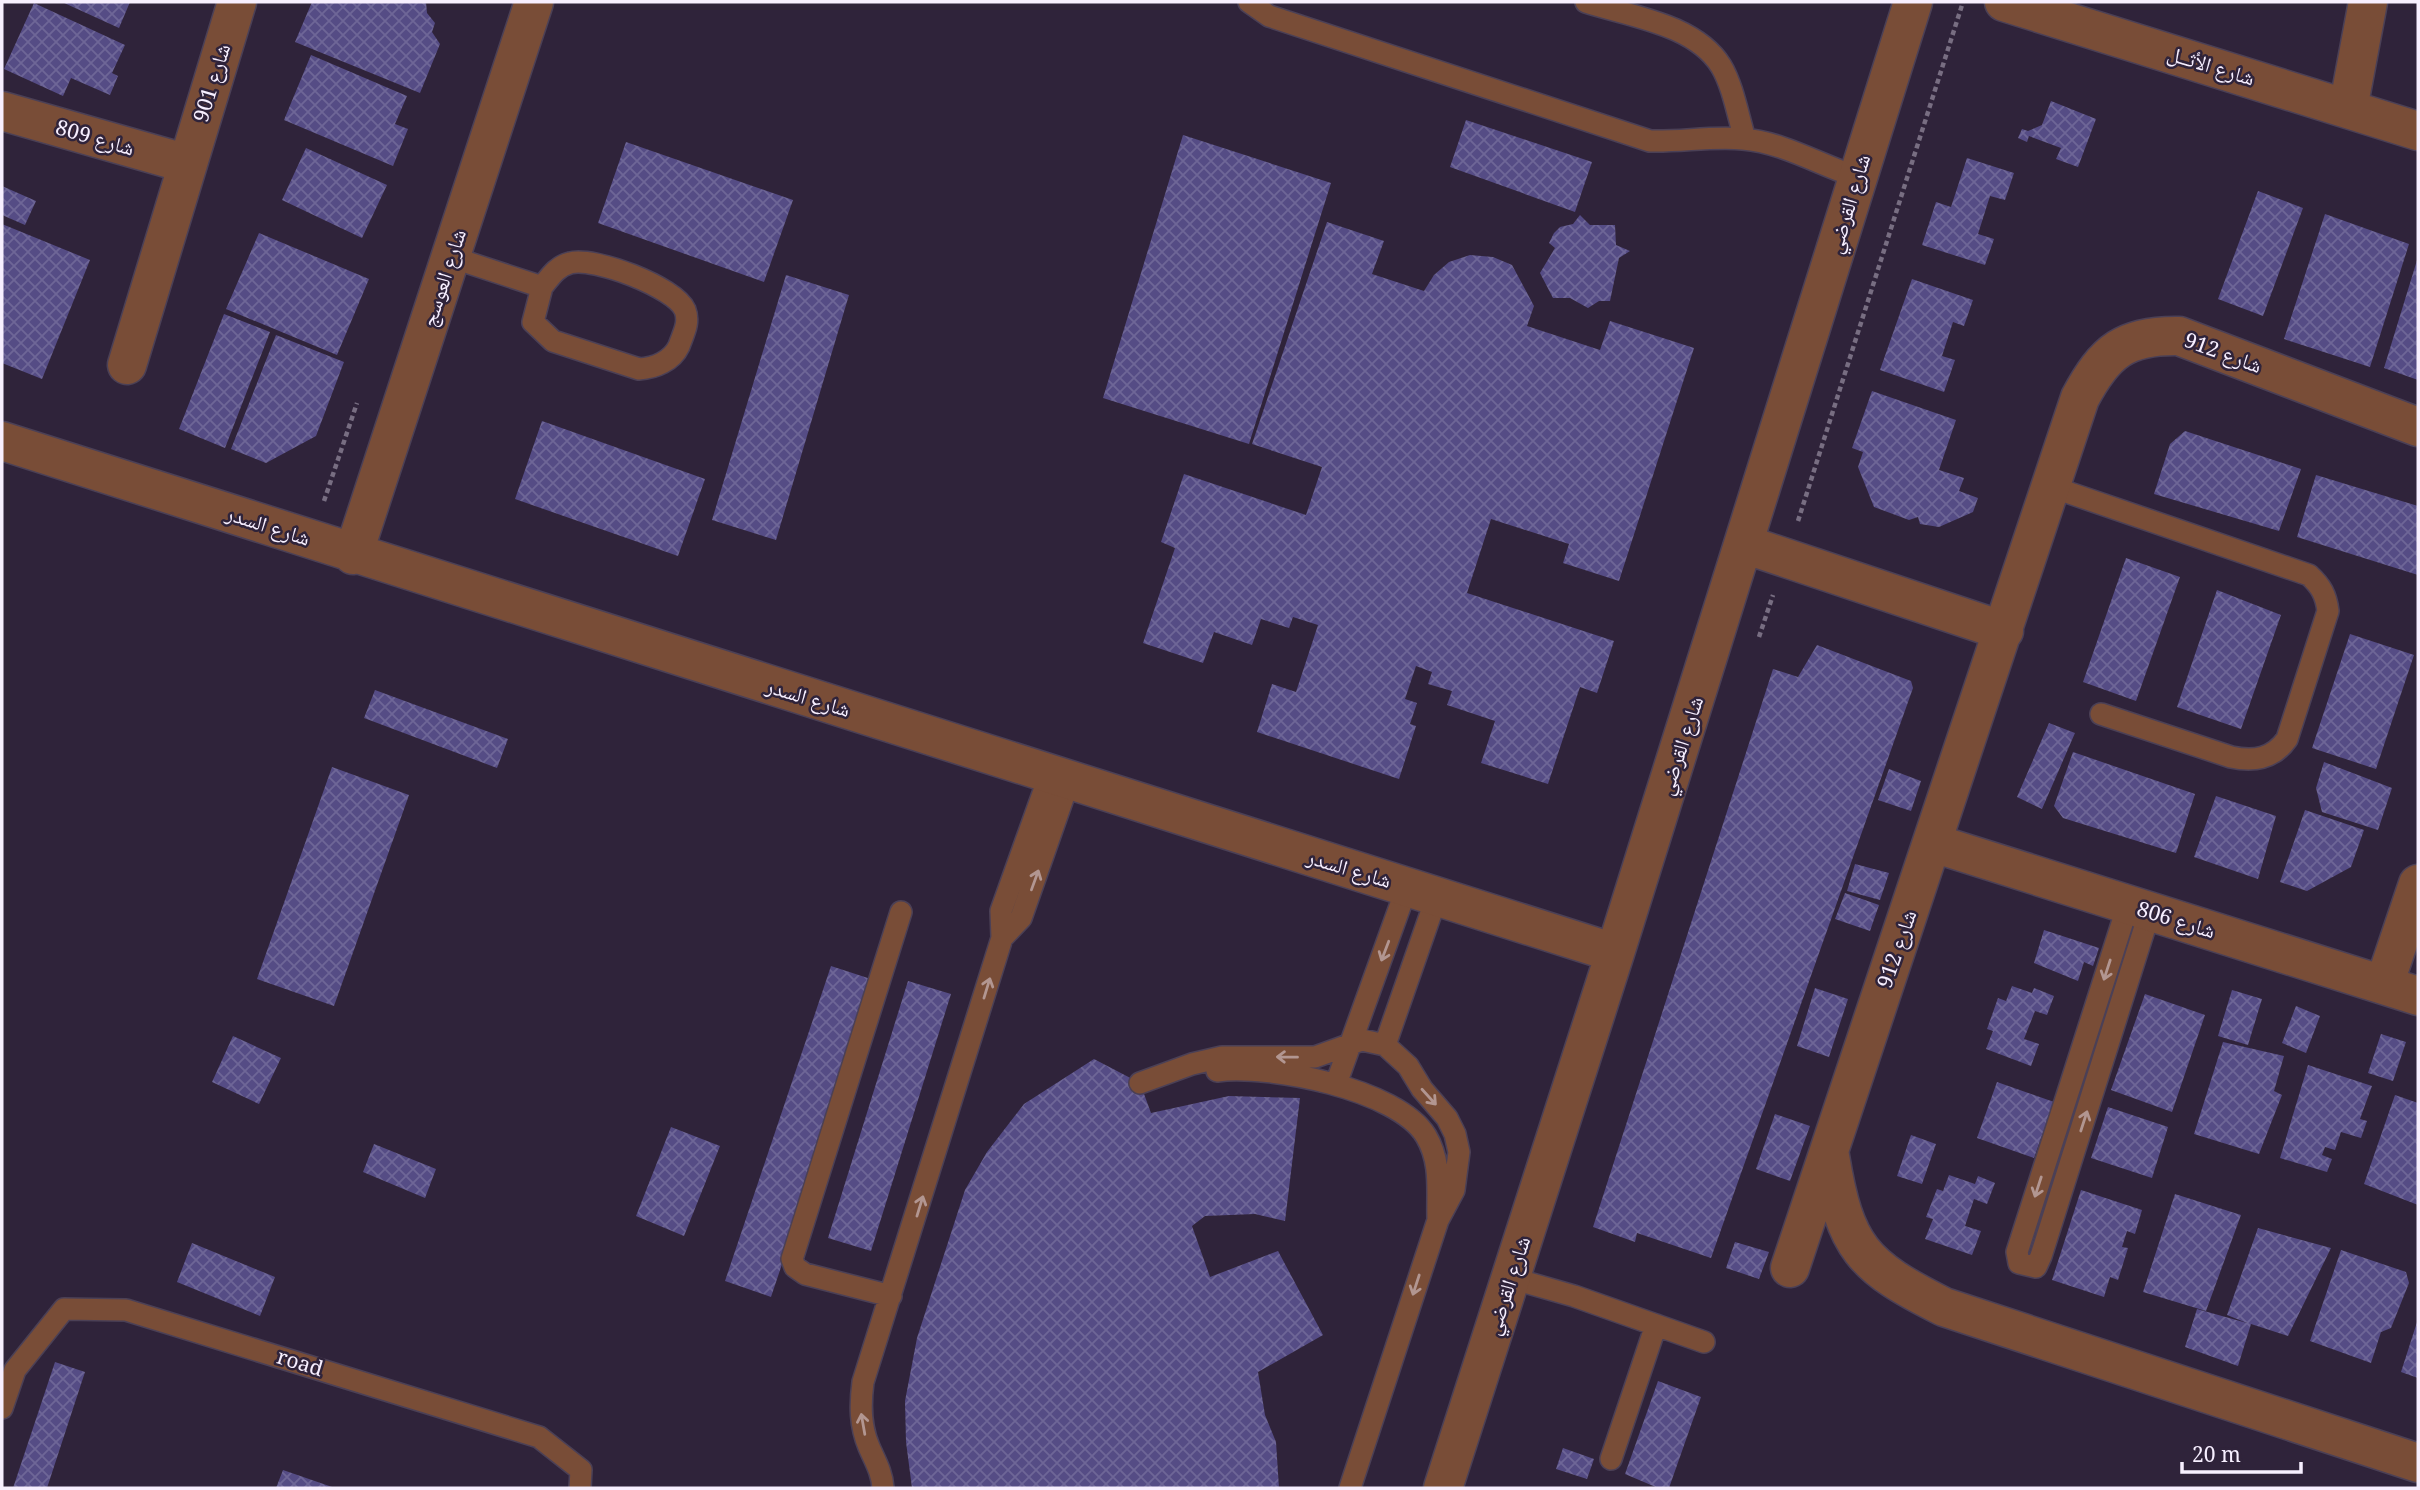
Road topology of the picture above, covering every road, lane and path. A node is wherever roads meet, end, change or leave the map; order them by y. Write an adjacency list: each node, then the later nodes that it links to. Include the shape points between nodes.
1 (237, 2): 13 (street, شارع 901)
2 (534, 2): 15 (street, شارع العوسج)
3 (1249, 2): 12 (lane, via 1269,16 1650,141)
4 (1586, 2): 12 (lane, via 1698,42 1722,68)
5 (1913, 2): 14 (street, شارع القرضي)
6 (1963, 2): 25 (path)
7 (2004, 2): 9 (street, شارع الأثــل)
8 (2368, 2): 9 (street)
9 (2348, 109): 11 (street, شارع الأثــل)
10 (2, 111): 13 (street, شارع 809)
11 (2418, 131)
12 (1745, 139): 14 (lane)
13 (188, 164): 17 (street, شارع 901)
14 (1857, 177): 23 (street, شارع القرضي)
15 (451, 257): 16 (lane); 24 (street, شارع العوسج)
16 (542, 287): 16 (lane, via 533,322 541,333 552,341 639,369 665,362 677,351 687,324 685,310 661,286 585,261 557,269)
17 (127, 365)
18 (360, 395): 22 (path)
19 (2418, 427): 21 (street, شارع 912, via 2179,336 2149,335 2120,346 2098,365 2080,398)
20 (2, 441): 22 (street, شارع السدر)
21 (2052, 487): 26 (street, شارع 912); 28 (lane, via 2309,575 2326,597 2328,611 2287,738 2279,750 2266,757 2248,761 2231,757)
22 (311, 540): 24 (street, شارع السدر)
23 (1744, 544): 25 (street); 35 (street, شارع القرضي)
24 (353, 555): 29 (street, شارع السدر)
25 (1786, 558): 26 (street); 27 (path)
26 (2004, 631): 30 (street, شارع 912)
27 (1755, 649)
28 (2101, 714)
29 (1060, 777): 32 (street, شارع السدر); 44 (lane, one-way to 29, via 1002,938 1001,911)
30 (1933, 843): 33 (street, شارع 806); 40 (street, شارع 912)
31 (2418, 884): 36 (street)
32 (1422, 892): 35 (street, شارع السدر); 37 (lane, one-way to 37); 38 (lane)
33 (2139, 908): 33 (lane, one-way to 33, via 2017,1252 2025,1267 2036,1267 2041,1256); 36 (street, شارع 806)
34 (901, 912): 44 (lane, via 792,1259 805,1274)
35 (1615, 953): 43 (street, شارع القرضي)
36 (2401, 991)
37 (1352, 1042): 38 (lane); 39 (lane); 39 (lane, one-way to 39, via 1315,1057 1208,1059 1142,1089 1221,1070)
38 (1385, 1045): 41 (lane, one-way to 41, via 1408,1066 1455,1134 1459,1152 1454,1190)
39 (1336, 1084): 41 (lane, via 1397,1110 1425,1134 1438,1169)
40 (1829, 1151): 42 (street, شارع 912); 49 (street, via 1846,1228 1871,1263 1900,1285 1944,1307)
41 (1438, 1220): 52 (lane, one-way to 52)
42 (1790, 1268)
43 (1511, 1278): 45 (lane); 53 (street, شارع القرضي)
44 (891, 1296): 51 (lane, one-way to 44, via 864,1434 860,1399)
45 (1656, 1325): 46 (lane); 48 (lane)
46 (1704, 1342)
47 (2, 1408): 50 (lane, road, via 15,1370 64,1309 126,1310 539,1437 581,1470)
48 (1611, 1458)
49 (2418, 1463)
50 (580, 1488)
51 (883, 1488)
52 (1350, 1488)
53 (1444, 1488)

